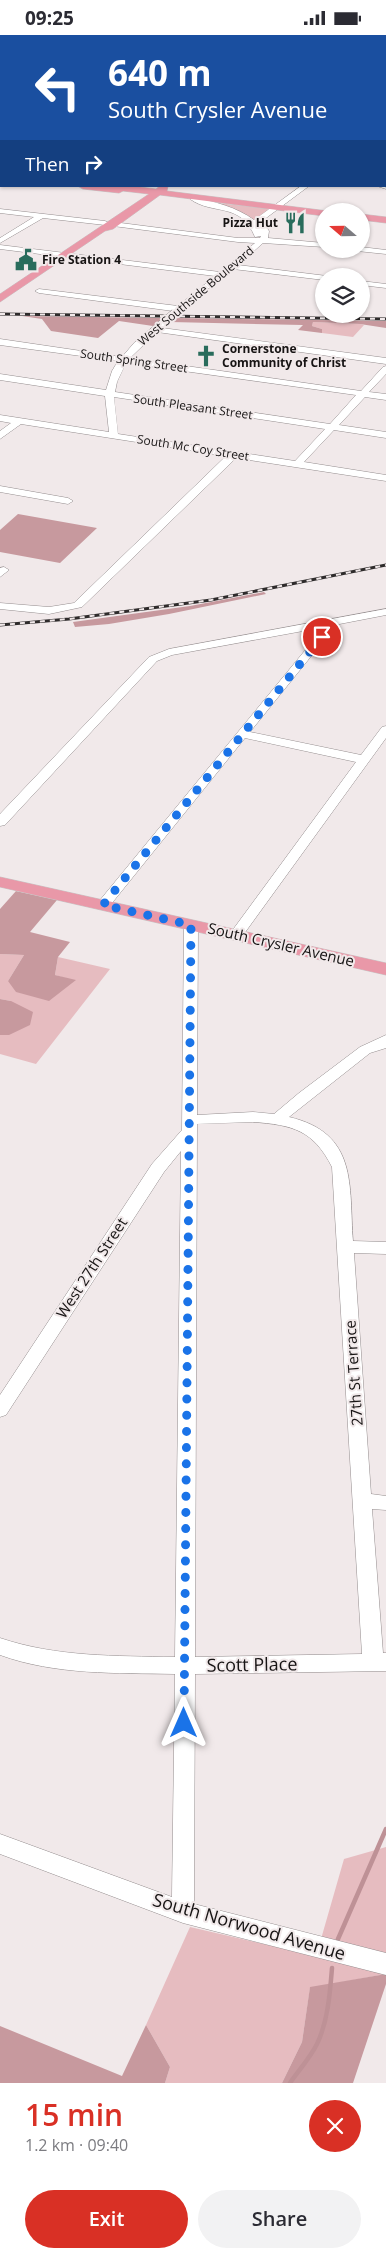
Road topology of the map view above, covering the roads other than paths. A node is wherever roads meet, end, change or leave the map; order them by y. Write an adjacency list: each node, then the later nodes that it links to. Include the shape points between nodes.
1 (98, 187): 4 (main road)
2 (117, 187): 4 (main road)
3 (305, 187): 6 (street)
4 (156, 191): 5 (main road); 6 (main road); 13 (main road)
5 (194, 199): 6 (main road); 12 (street, via 229,209)
6 (280, 207): 8 (main road); 12 (street)
7 (0, 211): 9 (street)
8 (315, 212)
9 (41, 216): 13 (street); 15 (street)
10 (370, 218): 11 (main road)
11 (386, 220)
12 (256, 222): 14 (street, via 258,237)
13 (107, 225): 14 (street, via 238,240); 20 (main road)
14 (262, 239): 16 (street); 21 (street, West Southside Boulevard)
15 (0, 241)
16 (315, 244)
17 (0, 247): 20 (street)
18 (370, 250): 19 (street)
19 (386, 252)
20 (64, 255): 22 (street); 27 (main road)
21 (233, 267): 22 (street, West Southside Boulevard); 23 (street)
22 (222, 275): 28 (street, West Southside Boulevard)
23 (315, 277)
24 (370, 284): 25 (street)
25 (386, 286)
26 (39, 291): 28 (street)
27 (0, 299)
28 (174, 314): 29 (street, West Southside Boulevard)
29 (155, 329): 31 (street, West Southside Boulevard); 32 (street)
30 (0, 341): 31 (street, South Spring Street)
31 (123, 359): 35 (street, South Spring Street); 36 (street, West Southside Boulevard, via 113,377)
32 (386, 361)
33 (386, 369): 35 (street)
34 (0, 377): 36 (street, South Pleasant Street)
35 (364, 394): 37 (street, South Spring Street); 40 (street)
36 (109, 395): 40 (street, South Pleasant Street); 43 (street, West Southside Boulevard)
37 (386, 397)
38 (0, 418): 39 (street, South Mc Coy Street)
39 (19, 421): 42 (street); 43 (street, South Mc Coy Street)
40 (332, 427): 41 (street, South Pleasant Street); 45 (street)
41 (386, 435)
42 (0, 436)
43 (114, 436): 44 (street, South Mc Coy Street)
44 (234, 455): 45 (street, South Mc Coy Street); 49 (street, via 78,605 34,611)
45 (297, 464): 46 (street, South Mc Coy Street)
46 (386, 478)
47 (0, 489): 48 (street)
48 (68, 501)
49 (0, 606)
50 (386, 612): 51 (street)
51 (317, 625): 53 (street, via 322,637); 55 (street, via 169,652 153,659)
52 (386, 730): 54 (street)
53 (244, 734): 54 (street); 57 (street)
54 (365, 760): 59 (street)
55 (0, 821)
56 (0, 882): 57 (main road, South Crysler Avenue)
57 (103, 905): 58 (main road, South Crysler Avenue)
58 (191, 925): 59 (main road, South Crysler Avenue); 63 (street)
59 (236, 935): 60 (main road, South Crysler Avenue)
60 (386, 969)
61 (386, 1043): 62 (street, via 366,1050)
62 (279, 1118): 63 (street); 64 (street, 27th St Terrace, via 317,1134 336,1154 340,1167)
63 (189, 1125): 66 (street, West 27th Street); 71 (street)
64 (346, 1247): 65 (street); 67 (street, 27th St Terrace)
65 (386, 1248)
66 (0, 1410)
67 (362, 1501): 68 (street); 70 (street, 27th St Terrace)
68 (386, 1503)
69 (0, 1646): 71 (street, Scott Place, via 65,1661)
70 (380, 1662): 71 (street, Scott Place)
71 (184, 1667): 73 (street)
72 (0, 1845): 73 (street, South Norwood Avenue)
73 (183, 1911): 74 (street, South Norwood Avenue)
74 (386, 1964)

